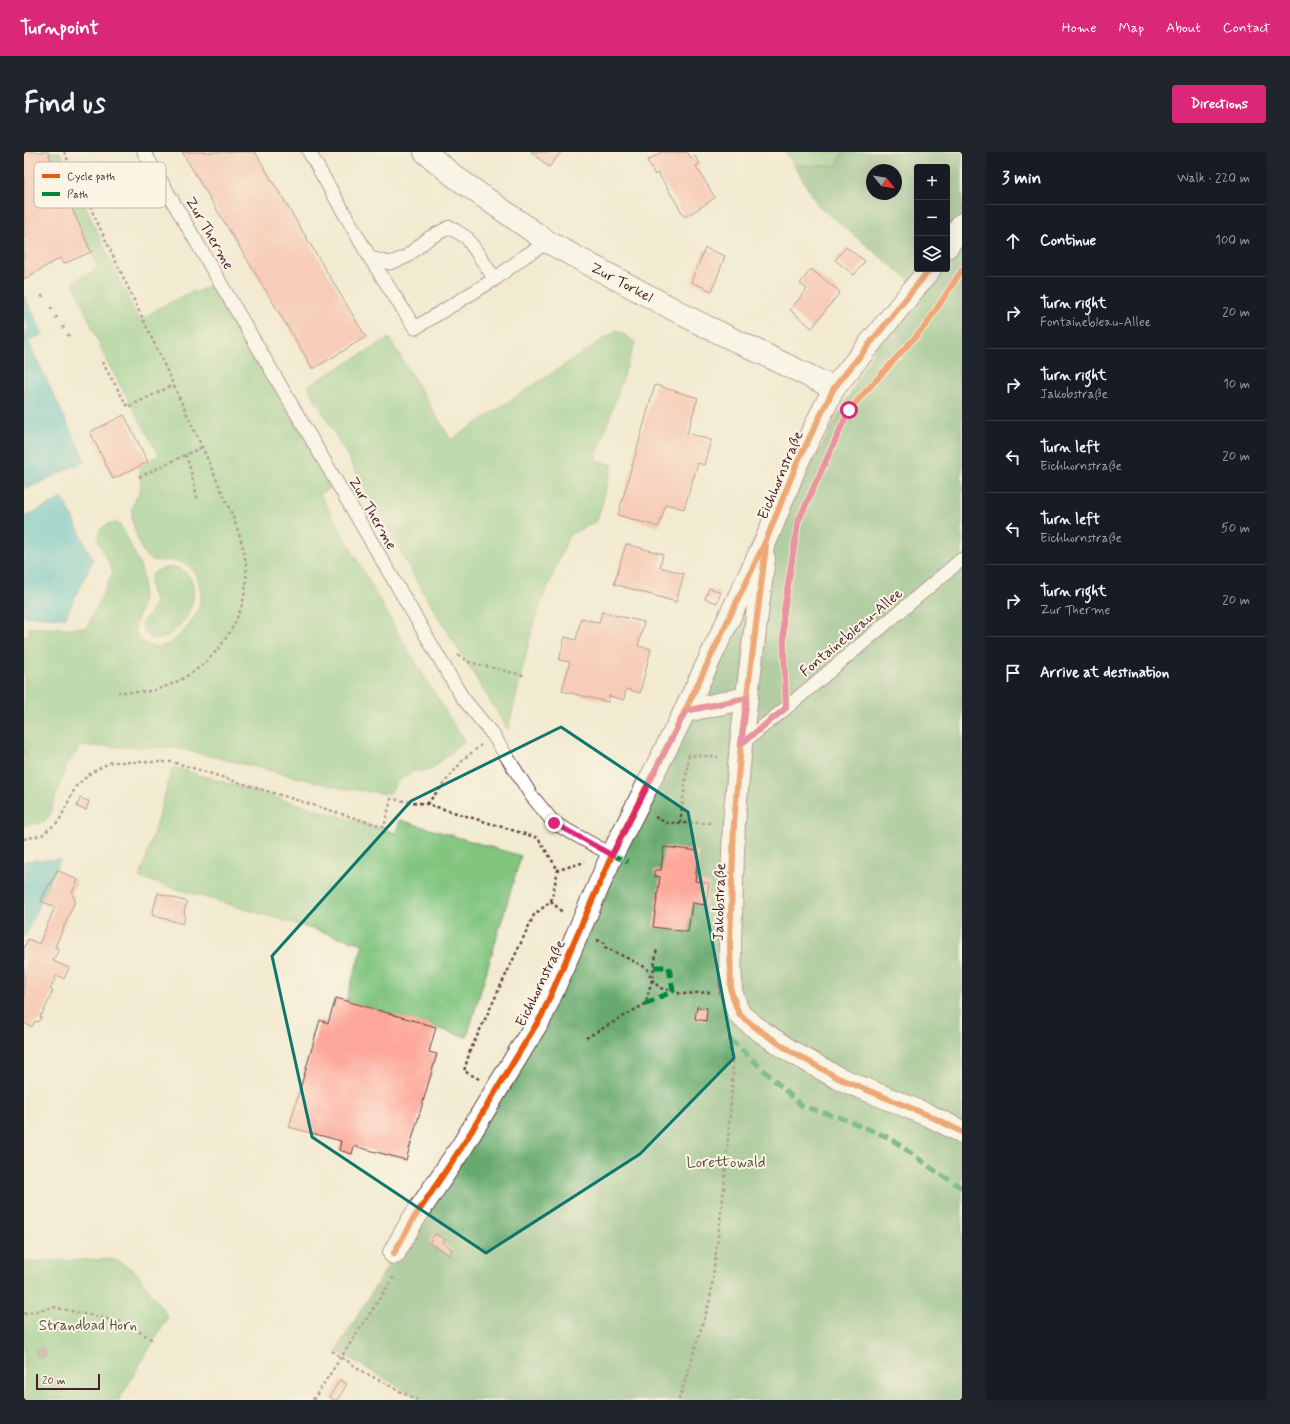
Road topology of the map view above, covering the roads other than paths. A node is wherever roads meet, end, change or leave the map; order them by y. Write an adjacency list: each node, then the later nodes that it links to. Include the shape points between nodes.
1 (144, 152): 4 (lane, Zur Therme)
2 (309, 152): 9 (lane)
3 (425, 152): 7 (street, Zur Torkel, via 454,176)
4 (150, 162)
5 (166, 190): 18 (lane, Zur Therme, via 462,697 493,735 531,795 554,823)
6 (962, 224): 8 (street)
7 (548, 242): 11 (lane); 12 (street, Zur Torkel, via 697,322)
8 (950, 242)
9 (370, 258): 11 (lane, via 390,263 406,257 429,238 450,228 467,238); 11 (lane, via 415,328)
10 (928, 272): 12 (street, Eichhornstraße)
11 (495, 279)
12 (834, 388): 13 (street, Eichhornstraße, via 797,463)
13 (767, 538): 15 (street, Jakobstraße); 16 (street, Eichhornstraße)
14 (962, 559): 17 (lane, Fontainebleau-Allee, via 786,708)
15 (747, 698): 16 (street); 17 (street, Jakobstraße)
16 (686, 711): 18 (street, Eichhornstraße)
17 (741, 752): 19 (street, Jakobstraße, via 734,823 730,943 731,991 740,1015 790,1051 838,1078)
18 (612, 855): 20 (street, Eichhornstraße, via 542,1015)
19 (962, 1132)
20 (394, 1253)

